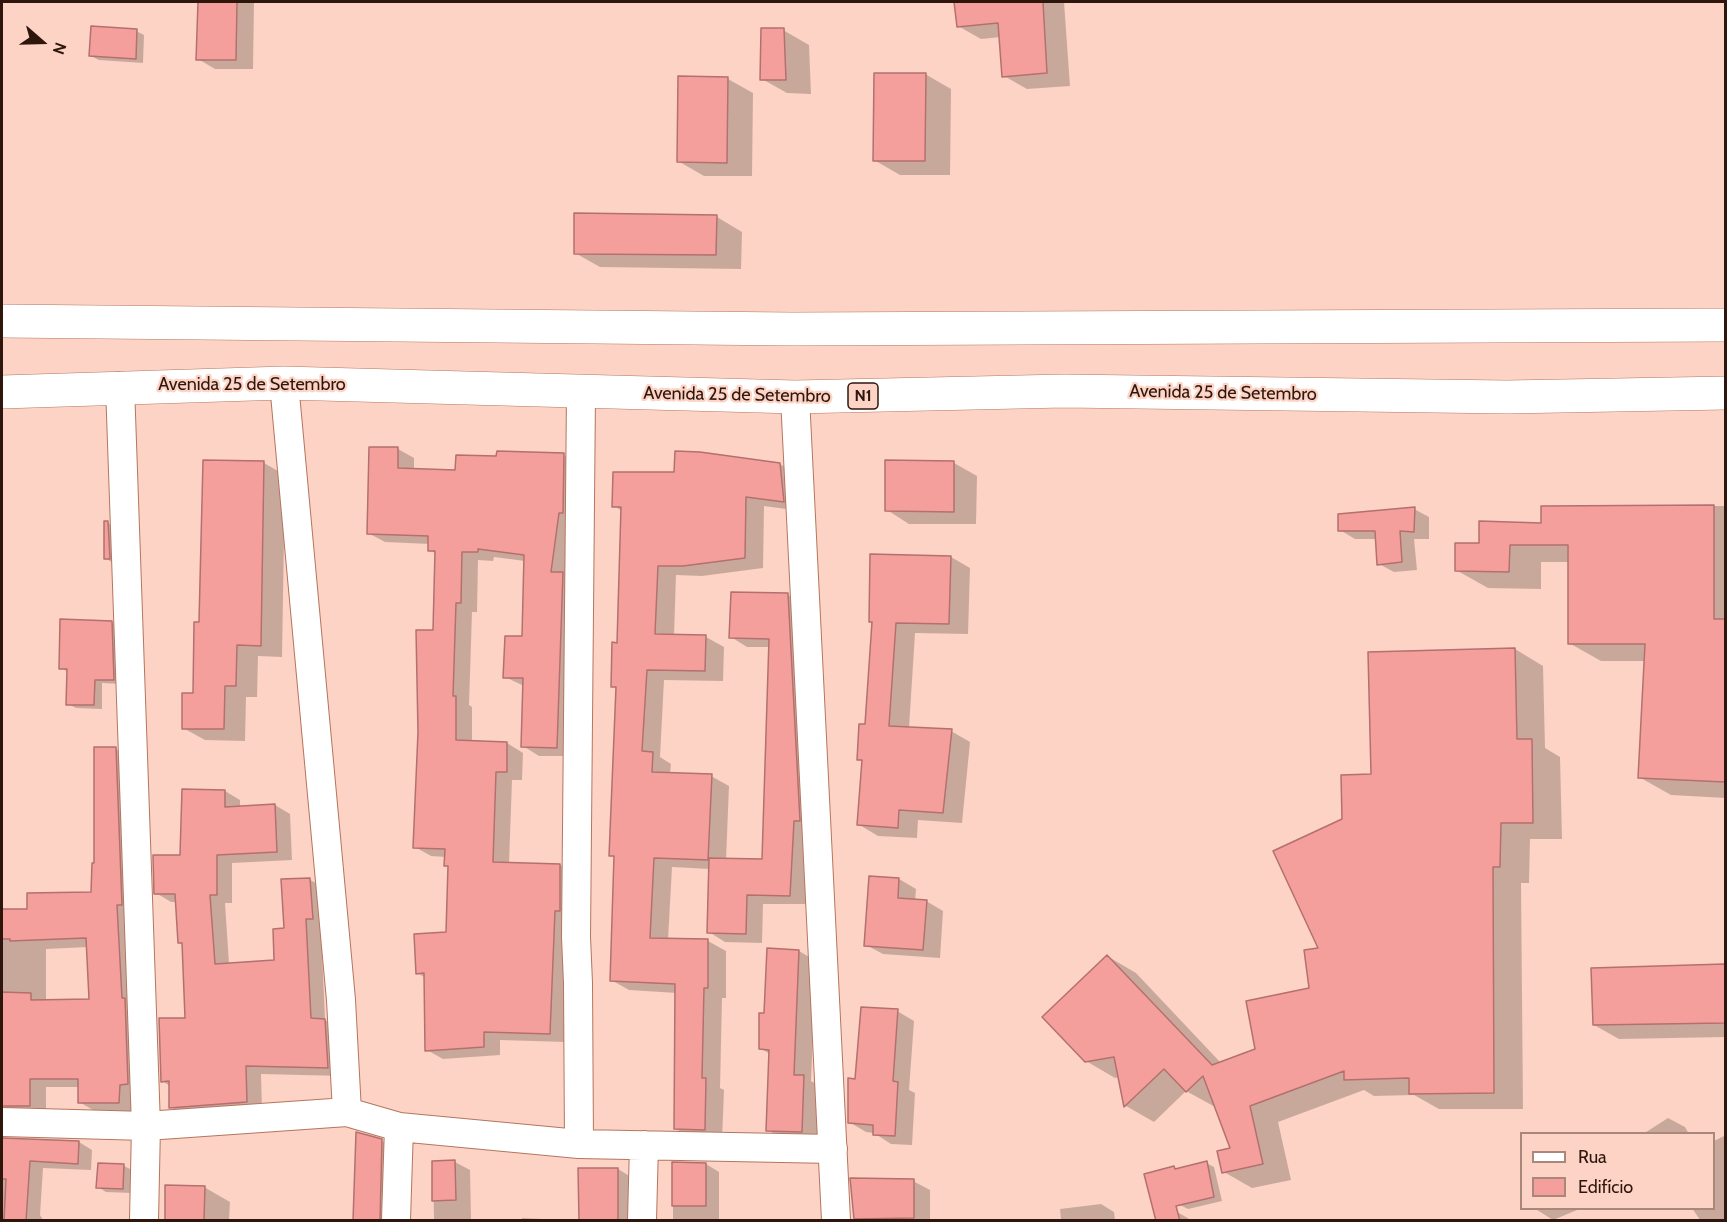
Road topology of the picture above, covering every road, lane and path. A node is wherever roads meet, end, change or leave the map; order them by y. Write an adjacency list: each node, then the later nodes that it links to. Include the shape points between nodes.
1 (2, 321): 2 (highway, via 792,328)
2 (1725, 325)
3 (284, 383): 4 (highway, Avenida 25 de Setembro / N1); 6 (highway, Avenida 25 de Setembro / N1); 9 (street, via 341,1000)
4 (120, 386): 5 (highway, Avenida 25 de Setembro / N1); 11 (street)
5 (2, 392)
6 (581, 393): 8 (highway, Avenida 25 de Setembro / N1); 13 (street, via 576,937)
7 (1725, 393): 8 (highway, Avenida 25 de Setembro / N1, via 1507,397 1064,391)
8 (795, 397): 15 (street)
9 (347, 1112): 11 (street); 12 (street)
10 (2, 1122): 11 (street)
11 (146, 1126): 16 (street)
12 (399, 1127): 13 (street); 17 (street)
13 (579, 1144): 14 (street)
14 (644, 1145): 15 (street); 18 (street)
15 (833, 1149): 19 (street)
16 (144, 1221)
17 (396, 1221)
18 (642, 1221)
19 (837, 1221)

